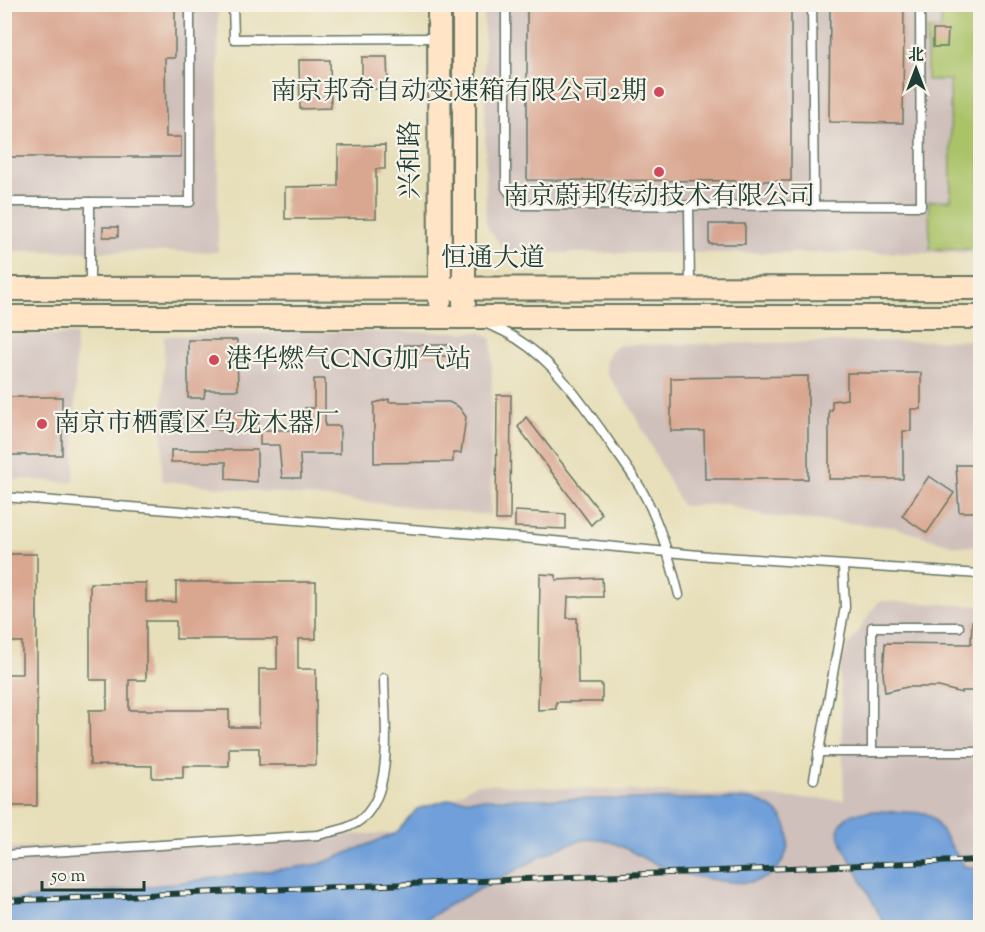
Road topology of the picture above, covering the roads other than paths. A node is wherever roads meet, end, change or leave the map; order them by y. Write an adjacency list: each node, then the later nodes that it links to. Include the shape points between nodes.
1 (190, 4): 10 (lane, via 190,202)
2 (233, 4): 8 (lane, via 234,39)
3 (439, 4): 8 (main road, 兴和路)
4 (464, 4): 14 (main road, 兴和路)
5 (506, 4): 11 (lane, via 506,188 519,205)
6 (812, 4): 12 (lane)
7 (920, 4): 12 (lane, via 921,206)
8 (439, 38): 13 (main road, 兴和路)
9 (4, 202): 10 (lane)
10 (90, 202): 16 (lane)
11 (689, 205): 12 (lane); 15 (lane)
12 (814, 206)
13 (440, 287): 14 (main road, 恒通大道); 16 (main road, 恒通大道); 19 (main road, 兴和路)
14 (464, 287): 15 (main road, 恒通大道); 20 (main road, 兴和路)
15 (690, 287): 17 (main road, 恒通大道)
16 (90, 288): 18 (main road, 恒通大道)
17 (981, 288)
18 (4, 289)
19 (440, 316): 20 (main road); 21 (main road)
20 (464, 316): 22 (main road); 24 (lane, via 510,333 554,367 641,488)
21 (4, 317)
22 (981, 317)
23 (4, 497): 24 (lane)
24 (668, 552): 25 (lane); 27 (lane)
25 (843, 567): 26 (lane); 30 (lane, via 845,607)
26 (981, 574)
27 (680, 595)
28 (959, 627): 31 (lane, via 872,627)
29 (384, 678): 34 (lane, via 384,780 373,806 351,826 318,835)
30 (818, 752): 31 (lane); 33 (lane)
31 (872, 752): 32 (lane)
32 (981, 752)
33 (814, 779)
34 (4, 855)

